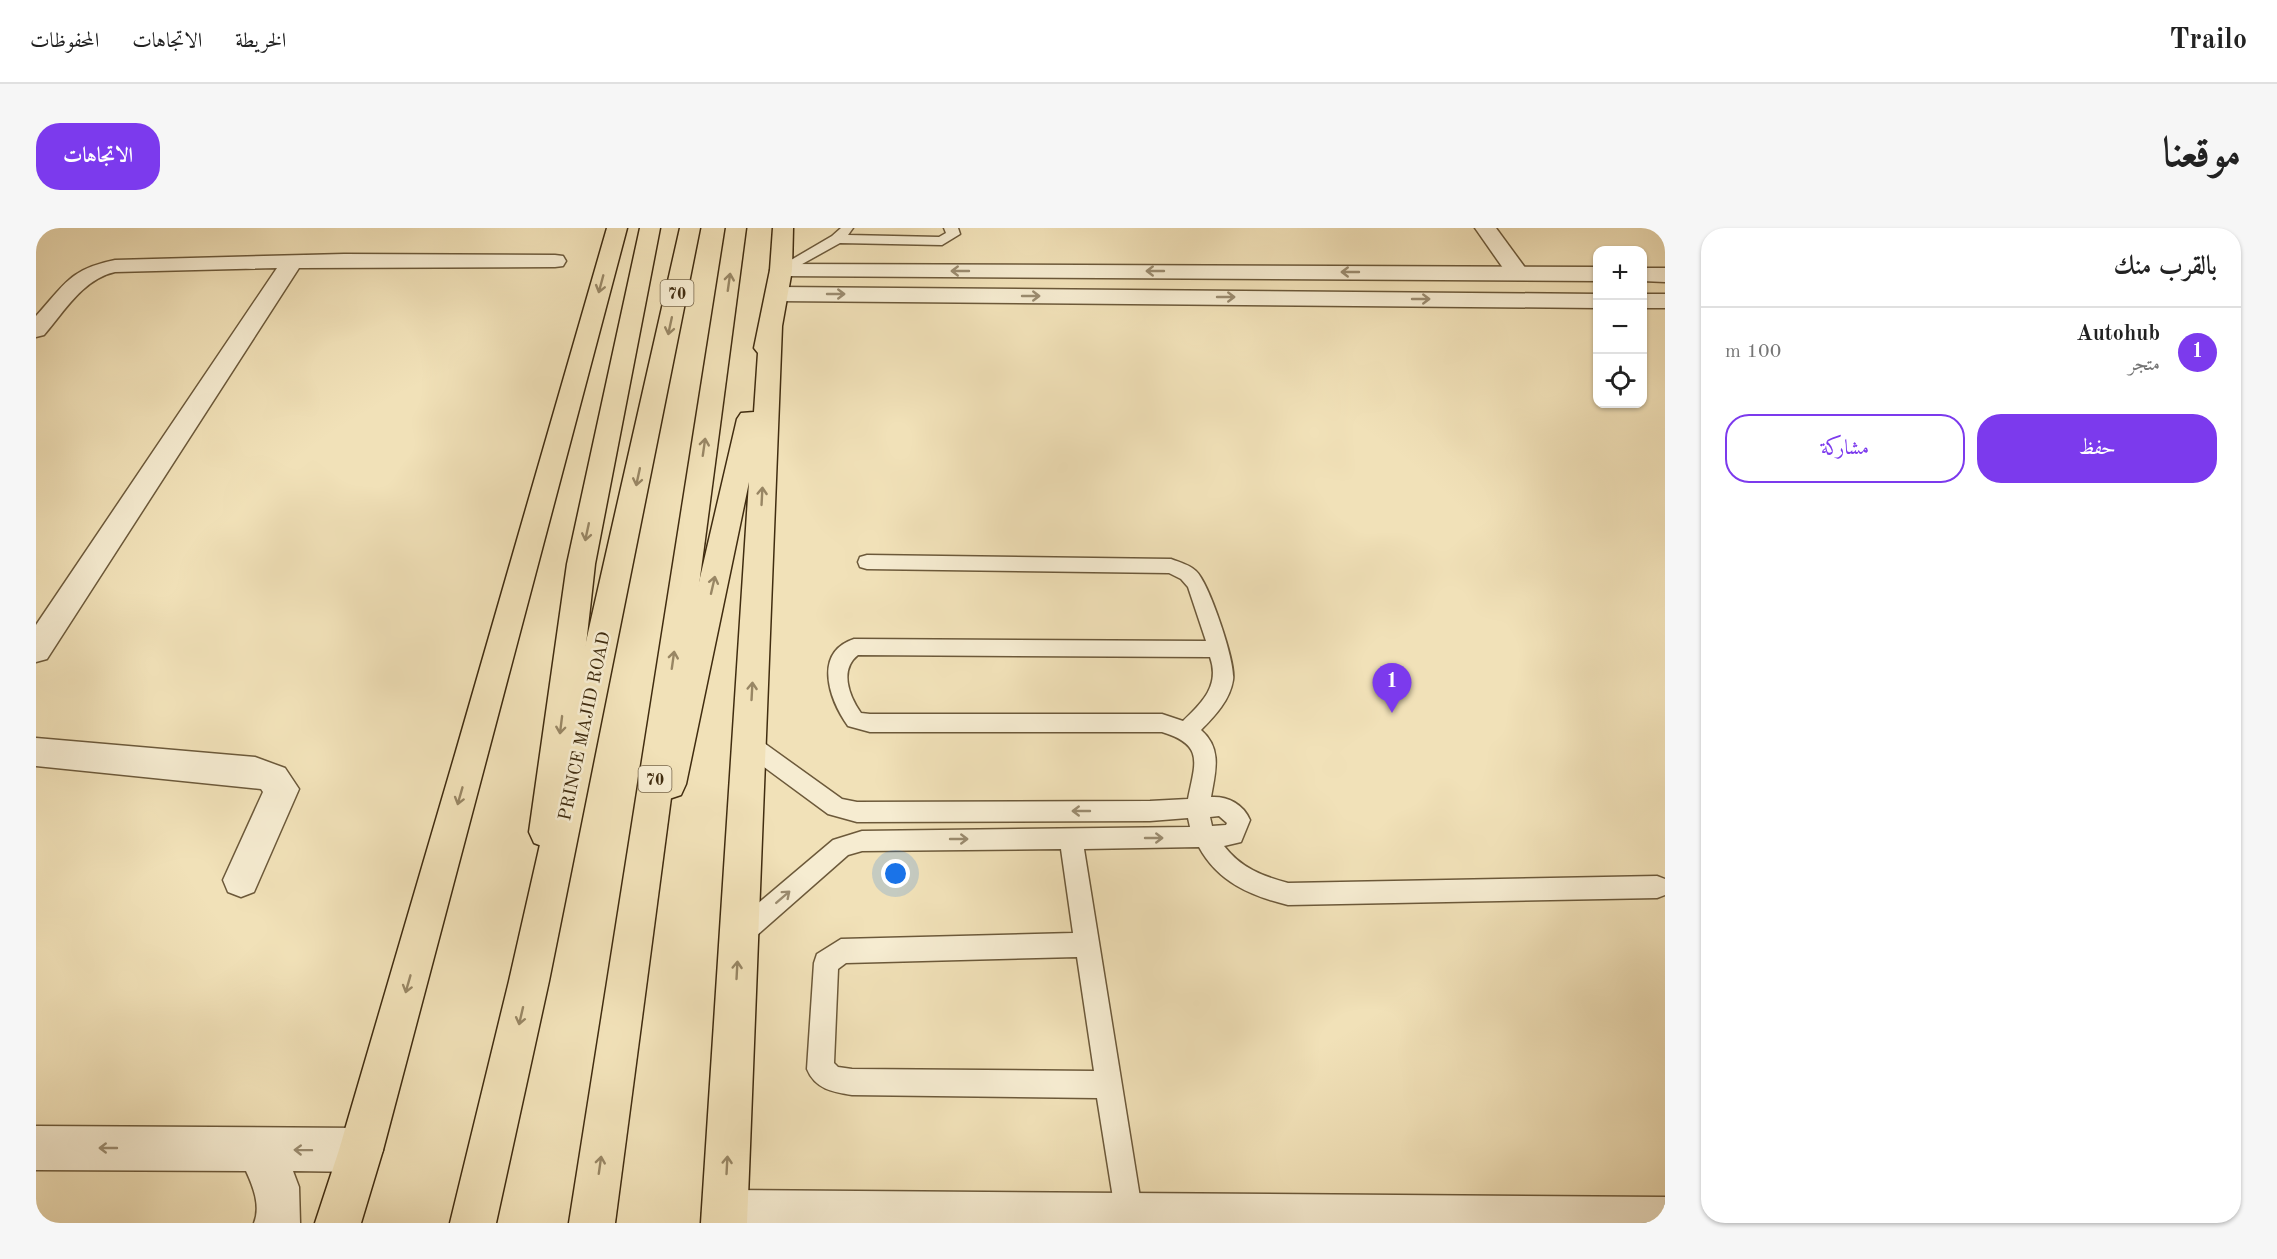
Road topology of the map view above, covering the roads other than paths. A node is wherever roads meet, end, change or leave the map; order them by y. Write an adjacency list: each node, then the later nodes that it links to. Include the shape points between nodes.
1 (617, 228): 29 (main road, one-way to 29)
2 (650, 228): 13 (main road)
3 (690, 228): 39 (main road, PRINCE MAJID ROAD / 70, one-way to 39)
4 (736, 228): 38 (main road, 70, one-way to 4)
5 (783, 228): 12 (main road)
6 (848, 228): 9 (lane)
7 (951, 228): 9 (lane, via 952,234 942,241)
8 (1485, 228): 14 (street)
9 (837, 239): 12 (lane)
10 (555, 261): 11 (street)
11 (292, 262): 23 (street, via 115,266 96,270 80,280); 26 (street)
12 (781, 270): 14 (street, one-way to 12); 18 (main road)
13 (640, 271): 29 (main road); 39 (main road, one-way to 39, via 581,564)
14 (1518, 273): 15 (street)
15 (1593, 274)
16 (1647, 274): 17 (street)
17 (1665, 274)
18 (778, 294): 19 (street, one-way to 19); 22 (main road)
19 (1593, 301)
20 (1647, 301): 21 (street)
21 (1665, 301)
22 (771, 327): 28 (main road, one-way to 22); 38 (main road, one-way to 22)
23 (36, 330)
24 (867, 561): 25 (lane, via 1171,566 1188,574 1197,585)
25 (1218, 649): 27 (lane, via 1224,672 1220,688 1213,705); 27 (lane, via 854,647 838,661 839,693 855,720 1162,723)
26 (36, 651)
27 (1187, 731): 31 (lane, via 1200,742 1205,754)
28 (749, 744): 31 (lane, one-way to 28, via 857,812 836,807); 36 (main road)
29 (473, 751): 43 (main road, one-way to 43)
30 (36, 752): 34 (street, via 255,772 273,778 282,789)
31 (1198, 809): 32 (lane); 32 (lane, via 1223,806 1239,820 1233,835)
32 (1203, 837): 33 (lane, one-way to 32); 35 (lane, via 1237,874 1265,889 1288,894)
33 (1071, 838): 36 (lane, one-way to 33, via 841,847 862,841); 37 (lane)
34 (241, 880)
35 (1657, 887)
36 (739, 935): 45 (main road, one-way to 36)
37 (1087, 945): 40 (lane); 40 (lane, via 841,951 826,963 820,1069 832,1079 852,1082)
38 (627, 970): 52 (main road, 70, one-way to 38)
39 (529, 981): 51 (main road, PRINCE MAJID ROAD / 70, one-way to 51)
40 (1109, 1085): 44 (lane)
41 (36, 1148): 42 (street, one-way to 41)
42 (258, 1149): 43 (street, one-way to 42); 49 (street, via 277,1187)
43 (361, 1150): 50 (main road)
44 (1129, 1216): 46 (street); 47 (street)
45 (724, 1218): 46 (street)
46 (866, 1218)
47 (1237, 1220): 48 (street)
48 (1665, 1220)
49 (277, 1223)
50 (338, 1223)
51 (473, 1223)
52 (592, 1223)

